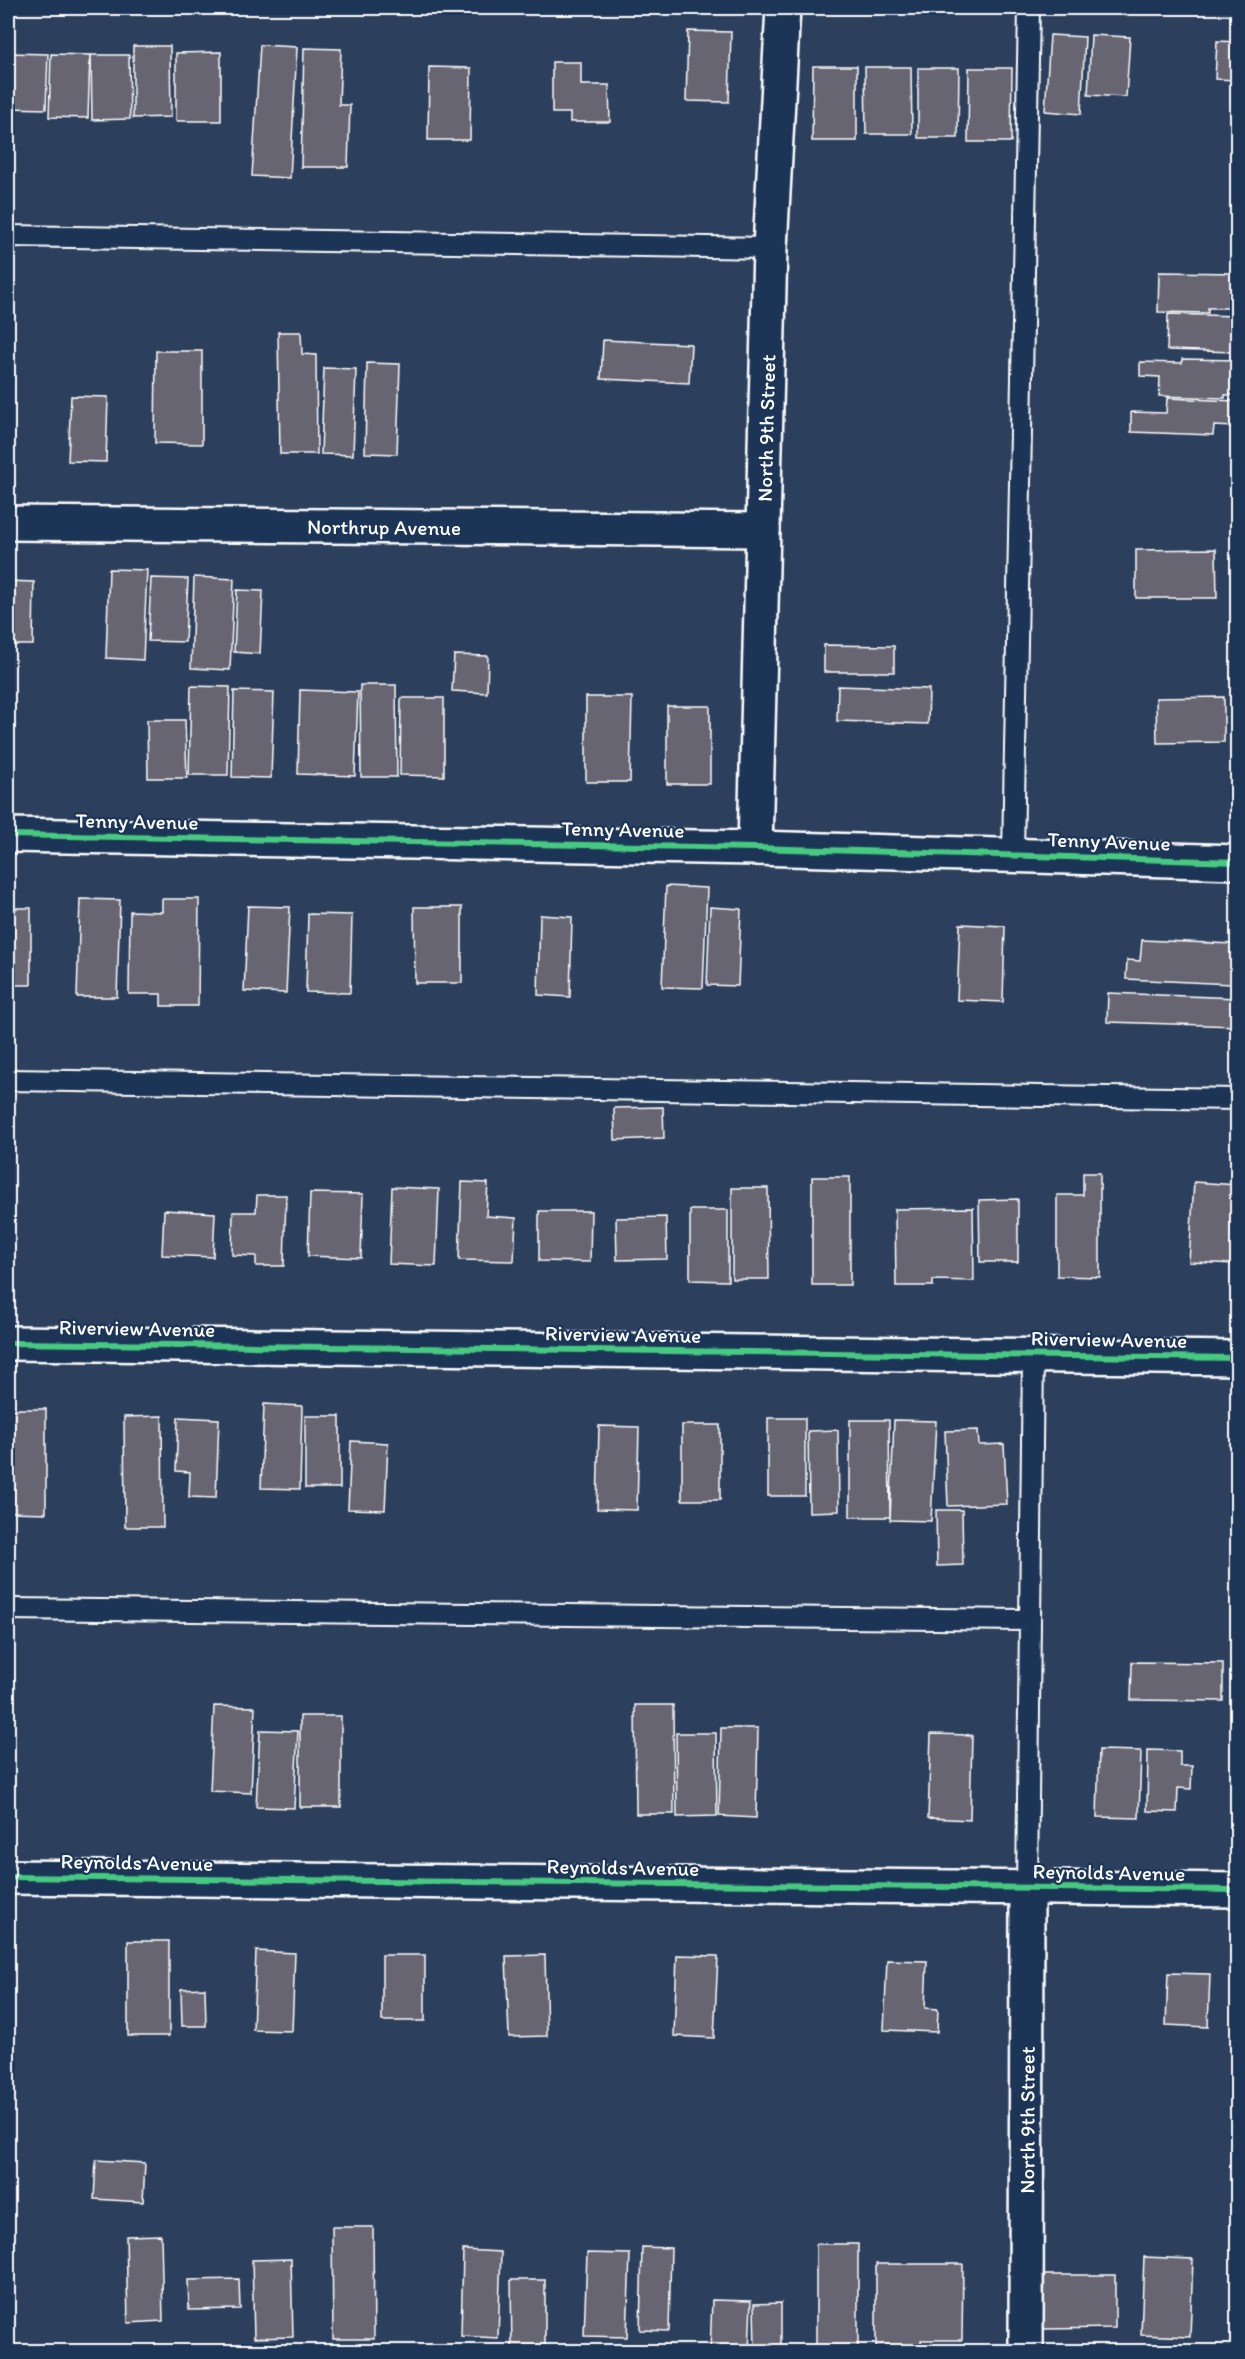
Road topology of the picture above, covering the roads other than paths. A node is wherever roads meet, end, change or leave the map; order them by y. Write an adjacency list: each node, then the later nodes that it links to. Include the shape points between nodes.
1 (783, 8): 4 (street, North 9th Street)
2 (1029, 8): 9 (lane)
3 (8, 236): 4 (lane)
4 (770, 248): 6 (street, North 9th Street)
5 (8, 523): 6 (street, Northrup Avenue)
6 (763, 530): 8 (street, North 9th Street)
7 (8, 835): 8 (street, Tenny Avenue)
8 (755, 848): 9 (street, Tenny Avenue)
9 (1013, 854): 10 (street, Tenny Avenue)
10 (1238, 862)
11 (8, 1080): 12 (lane)
12 (1238, 1099)
13 (8, 1343): 14 (street, Riverview Avenue)
14 (1034, 1355): 15 (street, Riverview Avenue); 17 (lane)
15 (1238, 1358)
16 (8, 1609): 17 (lane)
17 (1030, 1620): 19 (lane)
18 (8, 1877): 19 (street, Reynolds Avenue)
19 (1028, 1888): 20 (street, Reynolds Avenue); 21 (street, North 9th Street)
20 (1238, 1890)
21 (1026, 2352)

